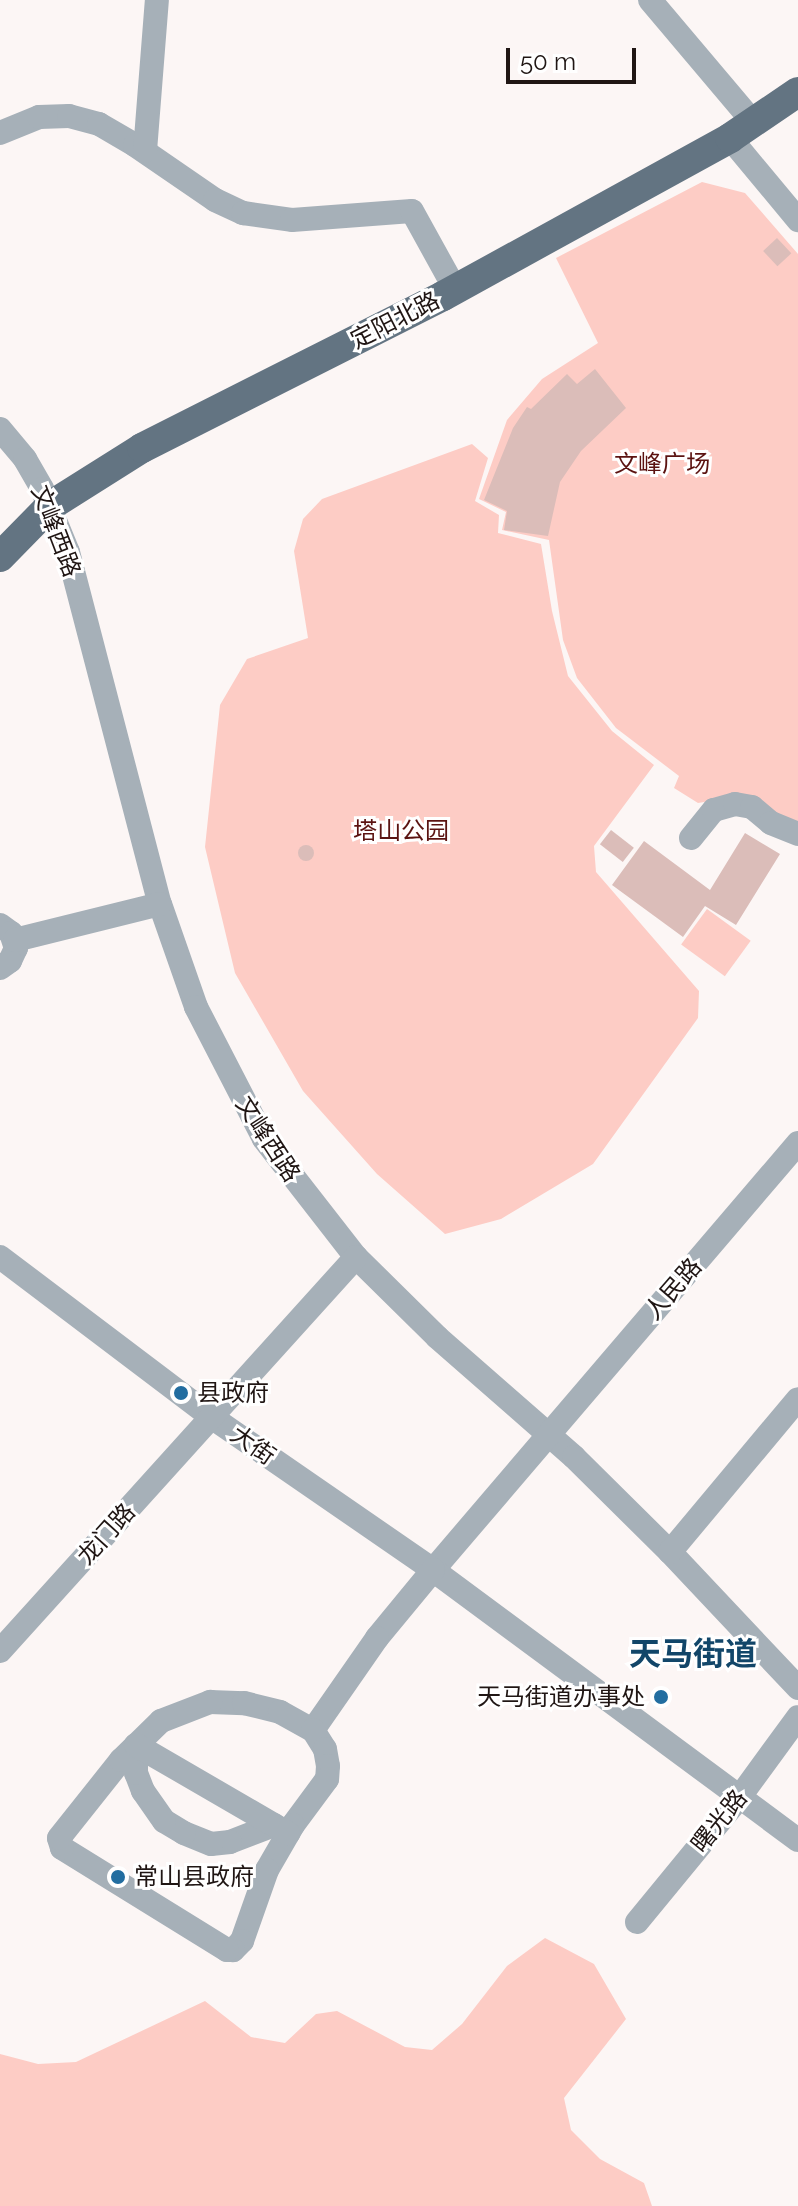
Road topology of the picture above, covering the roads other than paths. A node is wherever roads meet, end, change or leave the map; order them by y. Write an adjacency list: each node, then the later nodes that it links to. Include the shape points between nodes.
1 (157, 0): 6 (street)
2 (650, 0): 4 (street)
3 (798, 92): 4 (main road, 定阳北路)
4 (742, 130): 7 (street); 8 (main road, 定阳北路)
5 (0, 133): 6 (street, via 39,117 69,116 99,124)
6 (145, 151): 8 (street, via 243,213 292,220 412,211)
7 (798, 220)
8 (455, 289): 10 (main road, 定阳北路, via 142,448)
9 (0, 429): 10 (street, 文峰西路, via 25,459)
10 (50, 506): 11 (main road, 定阳北路); 14 (street, 文峰西路, via 68,552)
11 (0, 557)
12 (798, 834): 13 (street, via 771,823 752,807 735,804 714,810)
13 (691, 838)
14 (160, 904): 15 (street); 19 (street, 文峰西路, via 196,1007 235,1088 264,1139)
15 (7, 932): 16 (street, via 14,955)
16 (0, 968)
17 (798, 1143): 22 (street, 人民路)
18 (0, 1257): 21 (street, 大街)
19 (356, 1257): 21 (street, 龙门路); 22 (street, 文峰西路)
20 (798, 1399): 23 (street)
21 (210, 1416): 24 (street, 大街); 25 (street, 龙门路)
22 (548, 1435): 23 (street, 文峰西路); 24 (street, 人民路)
23 (670, 1552): 26 (street, 文峰西路)
24 (433, 1570): 28 (street, 人民路); 30 (street, 大街)
25 (0, 1651)
26 (798, 1688)
27 (798, 1717): 30 (street, 曙光路)
28 (313, 1730): 29 (street, via 280,1712 210,1702 161,1721); 31 (street, via 325,1749 327,1779)
29 (136, 1745): 31 (street); 31 (street, via 136,1773 143,1791 164,1821 184,1833 211,1844); 31 (street, via 59,1843 227,1950 242,1941)
30 (739, 1798): 32 (street, 大街); 33 (street, 曙光路)
31 (281, 1829)
32 (798, 1840)
33 (637, 1922)

